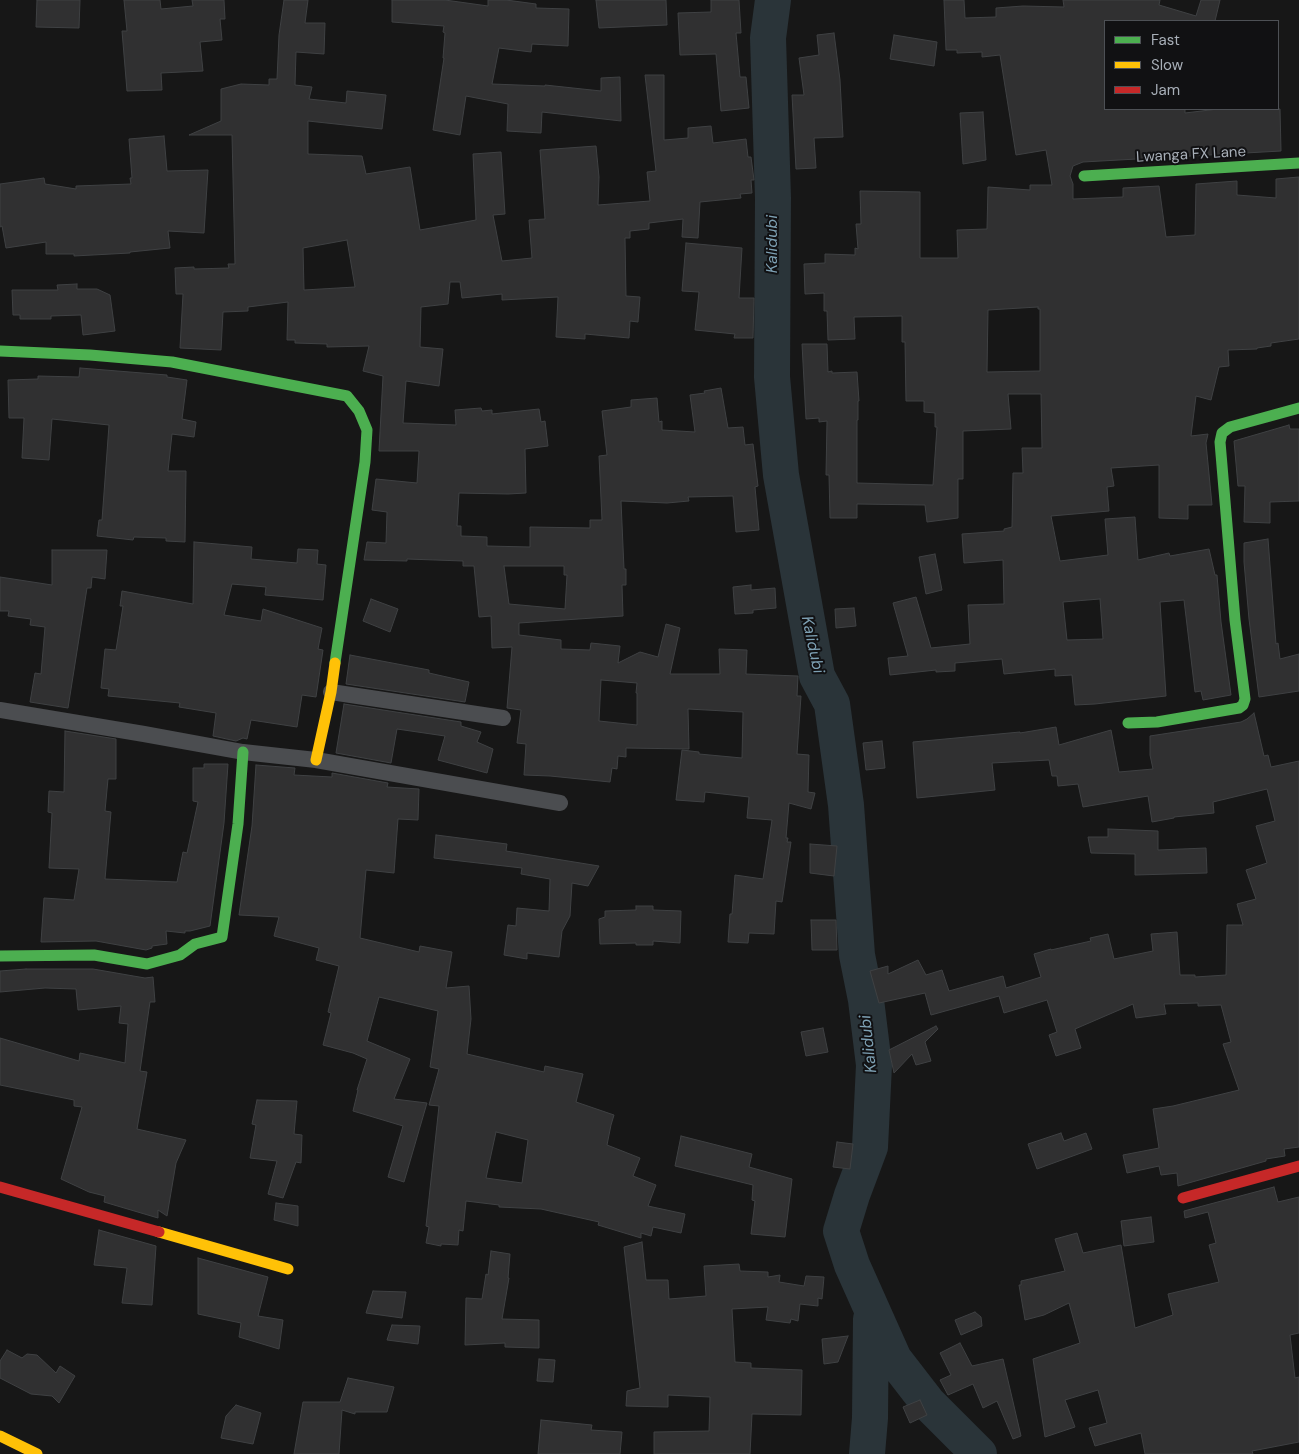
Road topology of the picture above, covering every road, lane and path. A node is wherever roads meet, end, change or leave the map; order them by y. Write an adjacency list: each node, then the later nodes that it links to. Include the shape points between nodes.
1 (1299, 163): 2 (street, Lwanga FX Lane)
2 (1084, 176)
3 (0, 351): 5 (street, via 172,362 347,396 368,430)
4 (1299, 408): 8 (street, via 1230,428 1222,433 1220,442 1245,699 1243,705 1157,722)
5 (331, 692): 7 (street); 10 (street)
6 (0, 710): 9 (street)
7 (503, 718)
8 (1128, 723)
9 (242, 752): 10 (street); 12 (street, via 238,824 222,937 195,944 180,955 147,964 94,955)
10 (316, 760): 11 (street)
11 (560, 803)
12 (0, 956)
13 (1299, 1166): 15 (street)
14 (0, 1186): 16 (street)
15 (1183, 1198)
16 (288, 1269)
17 (0, 1436): 18 (street)
18 (37, 1454)

